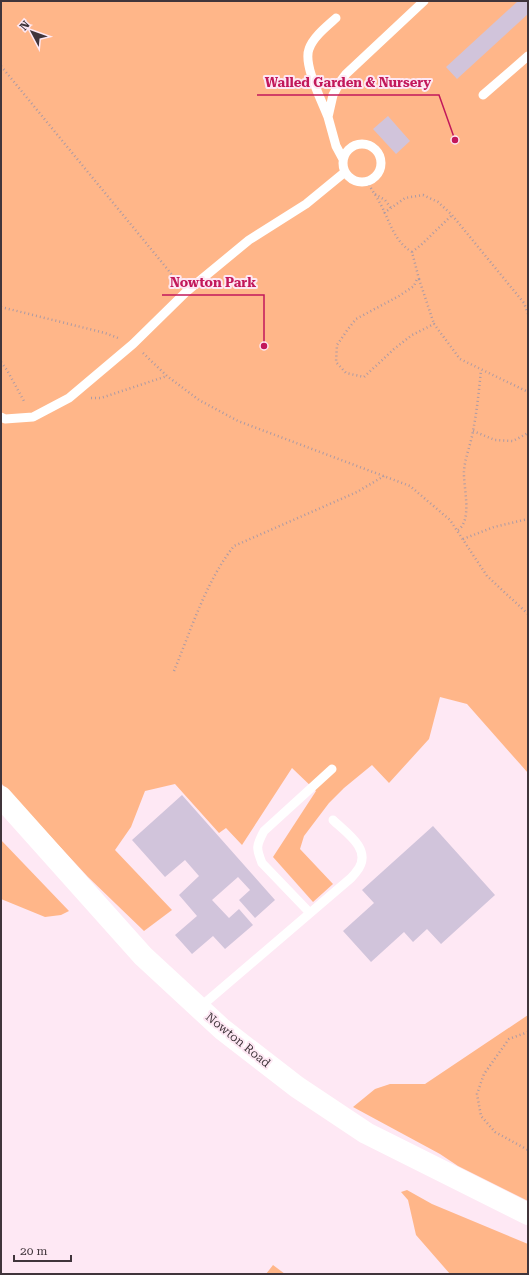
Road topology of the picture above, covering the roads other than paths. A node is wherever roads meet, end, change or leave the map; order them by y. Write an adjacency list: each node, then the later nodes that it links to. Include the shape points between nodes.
1 (424, 1): 5 (lane, via 346,74 333,95)
2 (336, 18): 5 (lane, via 319,33 309,49 308,68)
3 (528, 56): 4 (lane)
4 (483, 95)
5 (328, 117): 6 (lane, via 336,146)
6 (343, 159): 7 (lane); 7 (lane, via 350,148 361,144 372,147 380,157 380,169 372,179 360,182)
7 (345, 172): 8 (lane, via 306,204 250,240 186,292 134,344 69,398 33,417)
8 (1, 417)
9 (332, 769): 12 (lane, via 264,831 258,843 262,863)
10 (1, 797): 13 (street, Nowton Road, via 143,956)
11 (332, 820): 12 (lane, via 358,844 362,858 359,868 351,878)
12 (310, 913): 13 (lane)
13 (199, 1008): 14 (street, Nowton Road, via 297,1087 366,1133)
14 (528, 1214)

